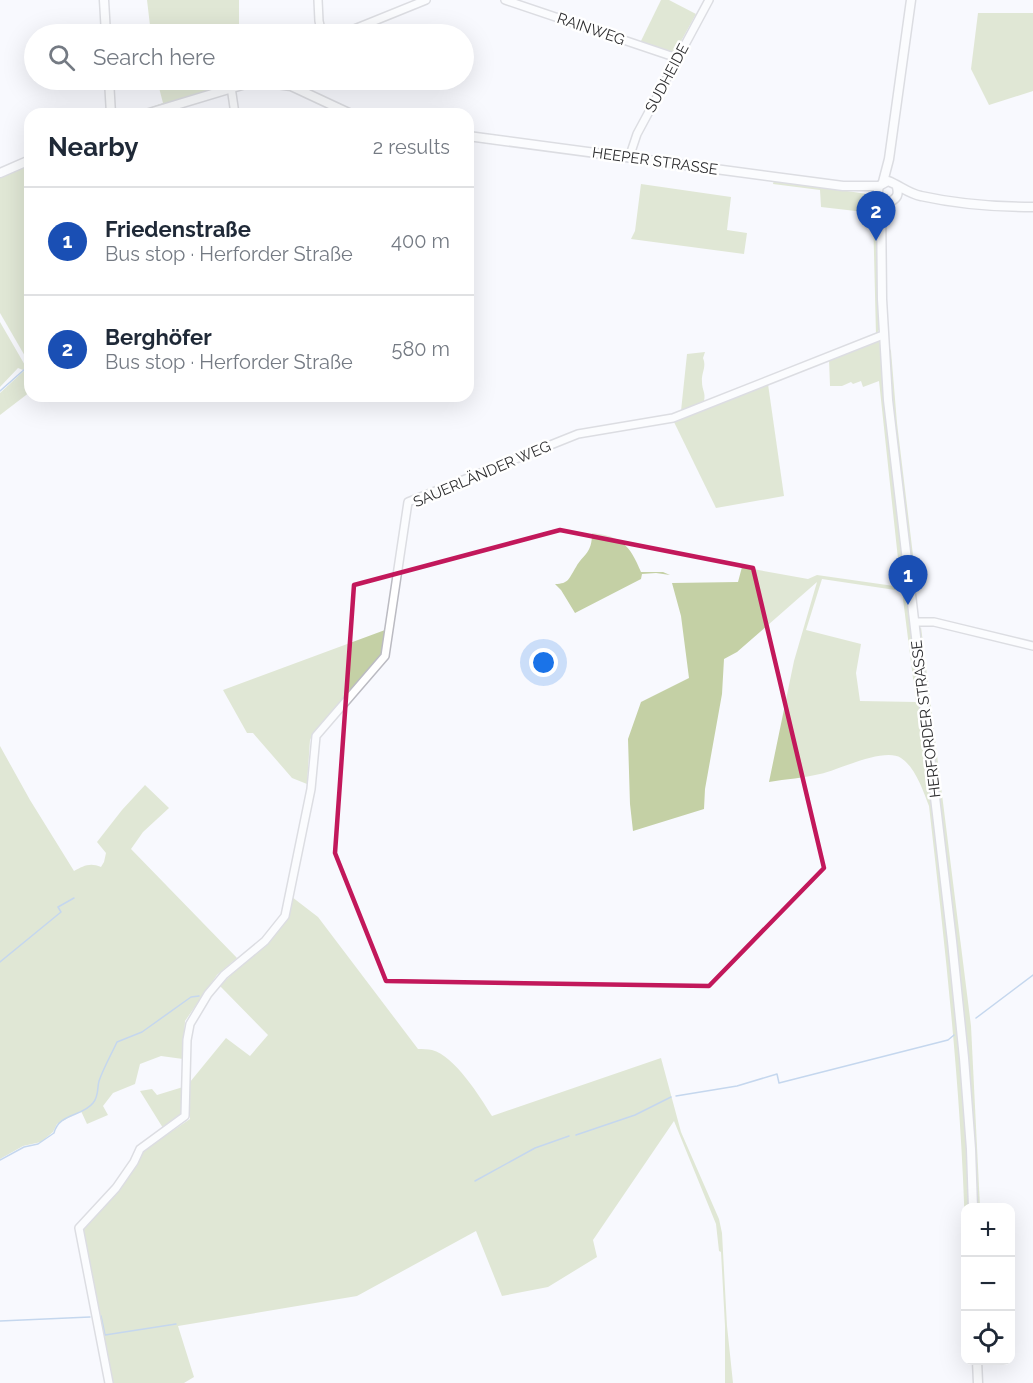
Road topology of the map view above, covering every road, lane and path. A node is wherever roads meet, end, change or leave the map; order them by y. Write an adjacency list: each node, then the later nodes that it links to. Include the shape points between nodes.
1 (105, 0): 7 (street)
2 (318, 0): 8 (street)
3 (426, 0): 9 (street)
4 (505, 0): 10 (street, RAINWEG)
5 (709, 0): 10 (street, SUDHEIDE)
6 (911, 0): 21 (street)
7 (106, 24)
8 (320, 24)
9 (367, 24)
10 (677, 58): 20 (street, SUDHEIDE, via 637,134)
11 (110, 90): 15 (street)
12 (222, 90): 16 (street)
13 (231, 90): 17 (street)
14 (305, 90): 18 (street)
15 (111, 108)
16 (165, 108)
17 (234, 108)
18 (340, 108)
19 (474, 137): 20 (street, HEEPER STRASSE)
20 (629, 158): 26 (street, HEEPER STRASSE)
21 (889, 159): 24 (street, HERFORDER STRASSE); 25 (street, HERFORDER STRASSE)
22 (24, 163): 23 (street)
23 (0, 173)
24 (881, 184): 25 (street, HEEPER STRASSE); 26 (street, HEEPER STRASSE); 28 (street, HERFORDER STRASSE)
25 (895, 185): 27 (street); 29 (street, HERFORDER STRASSE, via 898,193)
26 (843, 186): 28 (street, HEEPER STRASSE)
27 (921, 196): 29 (street); 30 (street)
28 (879, 198): 29 (street, HEEPER STRASSE); 31 (street, HERFORDER STRASSE)
29 (893, 200): 31 (street, HERFORDER STRASSE)
30 (1033, 207)
31 (882, 231): 32 (street, HERFORDER STRASSE)
32 (883, 335): 33 (street, HERFORDER STRASSE); 37 (street, SAUERLÄNDER WEG, via 672,418 578,435 408,502 385,656 316,736 311,789 285,916 265,941 224,975 190,1024 185,1116 140,1149 116,1188 79,1228)
33 (915, 622): 34 (street, via 934,622); 35 (street, HERFORDER STRASSE, via 964,1058)
34 (1033, 646)
35 (972, 1203)
36 (977, 1365): 38 (street)
37 (109, 1383)
38 (978, 1383)

